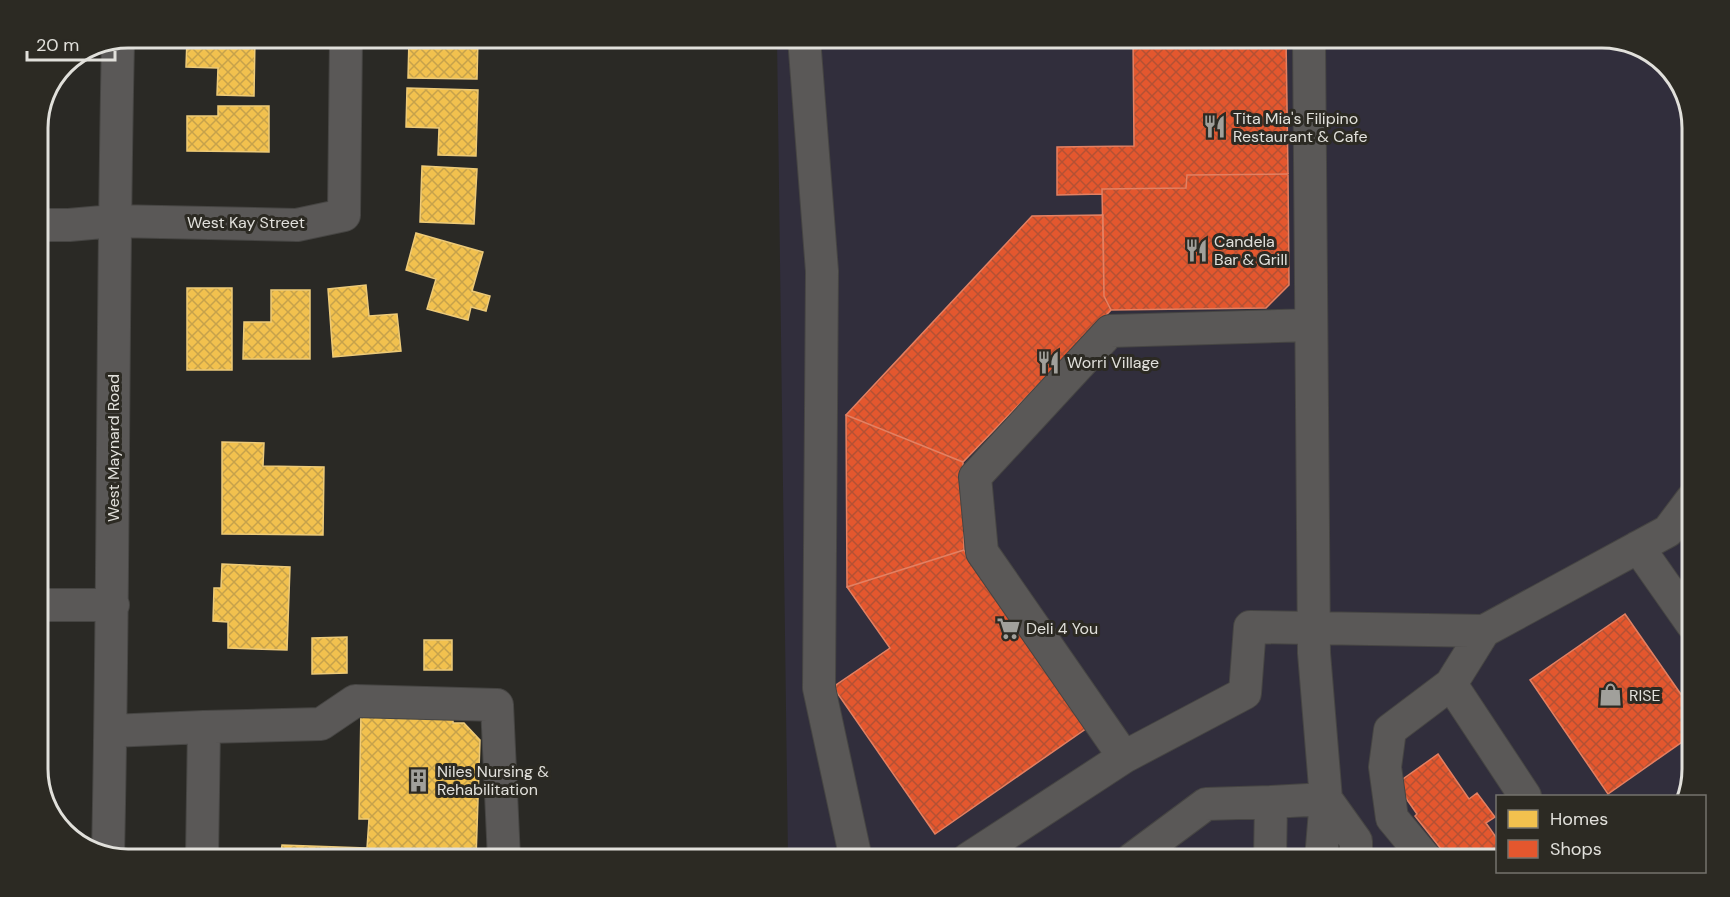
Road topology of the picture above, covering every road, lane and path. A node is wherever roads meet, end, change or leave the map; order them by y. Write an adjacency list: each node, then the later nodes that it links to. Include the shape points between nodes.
1 (346, 48): 5 (street, West Kay Street, via 344,215 297,225)
2 (805, 48): 25 (street, via 822,271 819,688)
3 (1309, 48): 7 (street)
4 (118, 49): 5 (street, West Maynard Road)
5 (114, 221): 6 (street); 11 (street, West Maynard Road)
6 (48, 225)
7 (1311, 325): 13 (street); 18 (street, via 1110,331 975,477 982,552)
8 (1682, 512): 9 (street, via 1668,531)
9 (1638, 547): 12 (street); 14 (street)
10 (48, 605): 11 (street)
11 (113, 605): 17 (street, West Maynard Road)
12 (1682, 610)
13 (1314, 628): 14 (street); 18 (street, via 1250,627 1245,693); 20 (street)
14 (1484, 631): 15 (street)
15 (1451, 684): 19 (street); 31 (street, via 1390,730 1385,767 1392,818)
16 (204, 726): 17 (street); 23 (street); 24 (street, via 321,724 355,701 497,705)
17 (111, 731): 22 (street, West Maynard Road)
18 (1124, 757): 26 (street)
19 (1524, 795)
20 (1326, 799): 21 (street); 29 (street); 30 (street, via 1356,841)
21 (1270, 802): 27 (street, via 1206,804); 28 (street)
22 (108, 846)
23 (202, 849)
24 (504, 849)
25 (854, 849)
26 (985, 849)
27 (1147, 849)
28 (1270, 849)
29 (1322, 849)
30 (1356, 849)
31 (1417, 849)

